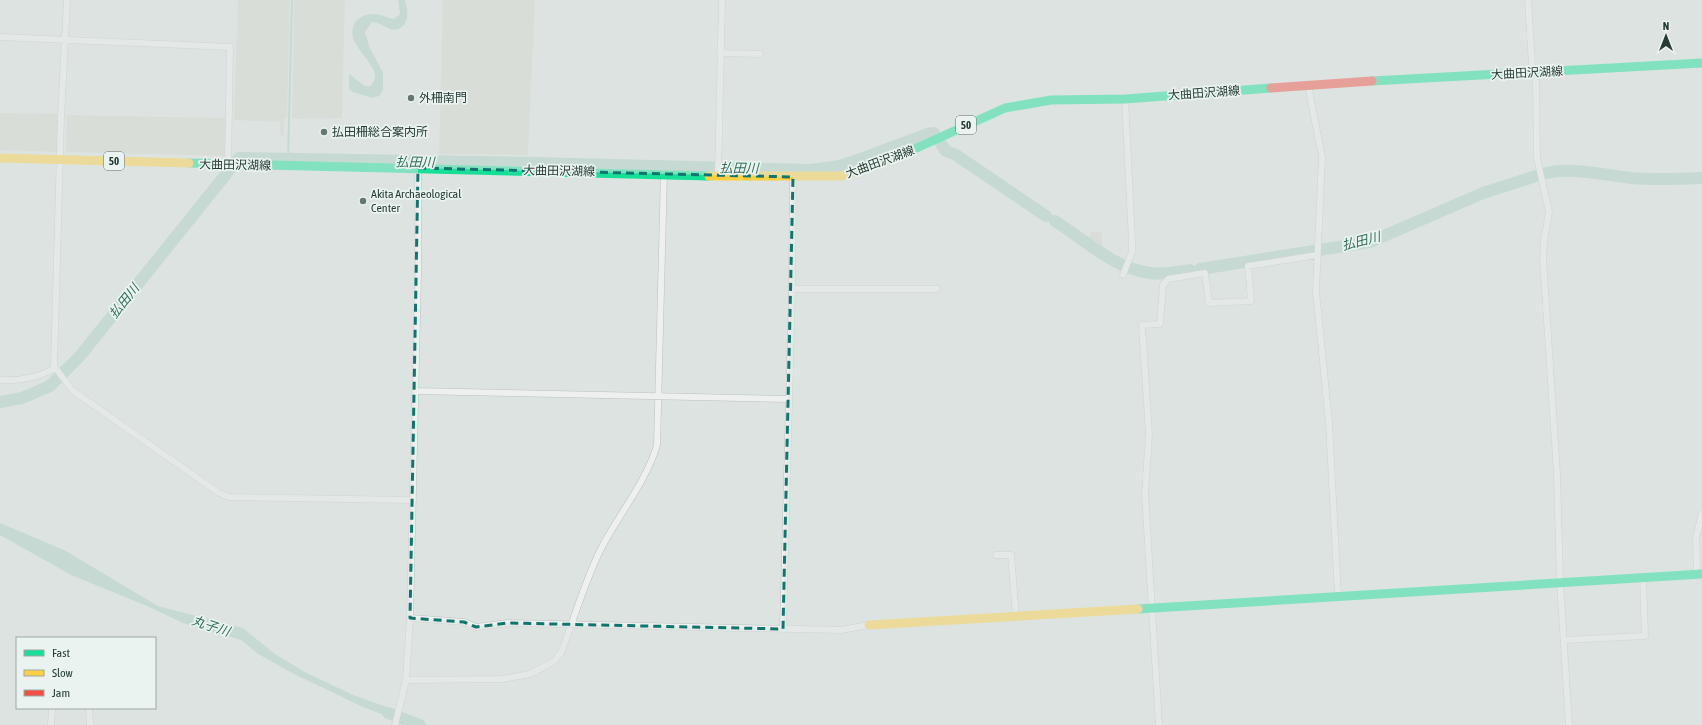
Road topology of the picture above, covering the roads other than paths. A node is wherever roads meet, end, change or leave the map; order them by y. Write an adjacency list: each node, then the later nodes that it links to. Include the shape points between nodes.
1 (67, 0): 5 (street)
2 (722, 0): 6 (street)
3 (1528, 0): 9 (street)
4 (0, 37): 5 (street)
5 (66, 40): 13 (street); 14 (street, via 230,47)
6 (720, 53): 7 (street); 17 (street)
7 (760, 54)
8 (1702, 63): 9 (main road, 大曲田沢湖線 / 50)
9 (1534, 72): 10 (main road, 大曲田沢湖線 / 50); 33 (street, via 1537,158 1548,212 1543,259 1557,473)
10 (1308, 86): 11 (main road, 大曲田沢湖線 / 50); 19 (street, via 1322,157)
11 (1125, 98): 18 (main road, 大曲田沢湖線 / 50, via 1051,100 1005,108 906,154 842,176); 20 (street, via 1132,252)
12 (0, 158): 13 (main road, 大曲田沢湖線 / 50)
13 (60, 160): 14 (main road, 大曲田沢湖線 / 50); 23 (street)
14 (231, 165): 15 (main road, 大曲田沢湖線 / 50)
15 (418, 168): 16 (main road, 大曲田沢湖線 / 50); 25 (street)
16 (664, 173): 17 (main road, 大曲田沢湖線 / 50); 26 (street)
17 (718, 176): 18 (main road, 大曲田沢湖線 / 50)
18 (793, 177): 21 (street)
19 (1317, 255): 34 (street, via 1316,291 1329,423); 35 (street, via 1248,266 1251,301 1209,303 1205,273 1168,279 1163,285 1160,324 1142,325 1149,434 1145,494)
20 (1123, 275)
21 (792, 289): 22 (street); 27 (street)
22 (936, 289)
23 (55, 368): 24 (street, via 36,377); 28 (street, via 72,390 219,493 229,497)
24 (0, 380)
25 (415, 391): 26 (street); 28 (street)
26 (659, 396): 27 (street); 38 (street, via 657,446 654,456 591,569)
27 (788, 400): 40 (street)
28 (413, 500): 37 (street)
29 (1702, 513): 31 (street, via 1696,538)
30 (996, 555): 36 (street, via 1011,556)
31 (1699, 574): 32 (main road)
32 (1643, 577): 33 (main road); 41 (street, via 1645,636)
33 (1560, 582): 34 (main road); 41 (street)
34 (1338, 596): 35 (main road)
35 (1151, 608): 36 (main road); 48 (street)
36 (1016, 616): 39 (main road)
37 (410, 618): 38 (street, via 464,622 476,626 508,623); 42 (street)
38 (573, 624): 40 (street); 42 (street, via 562,653 553,662 530,674 502,678)
39 (869, 625): 40 (street, via 841,630)
40 (783, 629)
41 (1564, 640): 49 (street)
42 (405, 682): 47 (street)
43 (52, 709): 45 (street)
44 (89, 709): 46 (street)
45 (51, 725)
46 (90, 725)
47 (395, 725)
48 (1159, 725)
49 (1569, 725)

